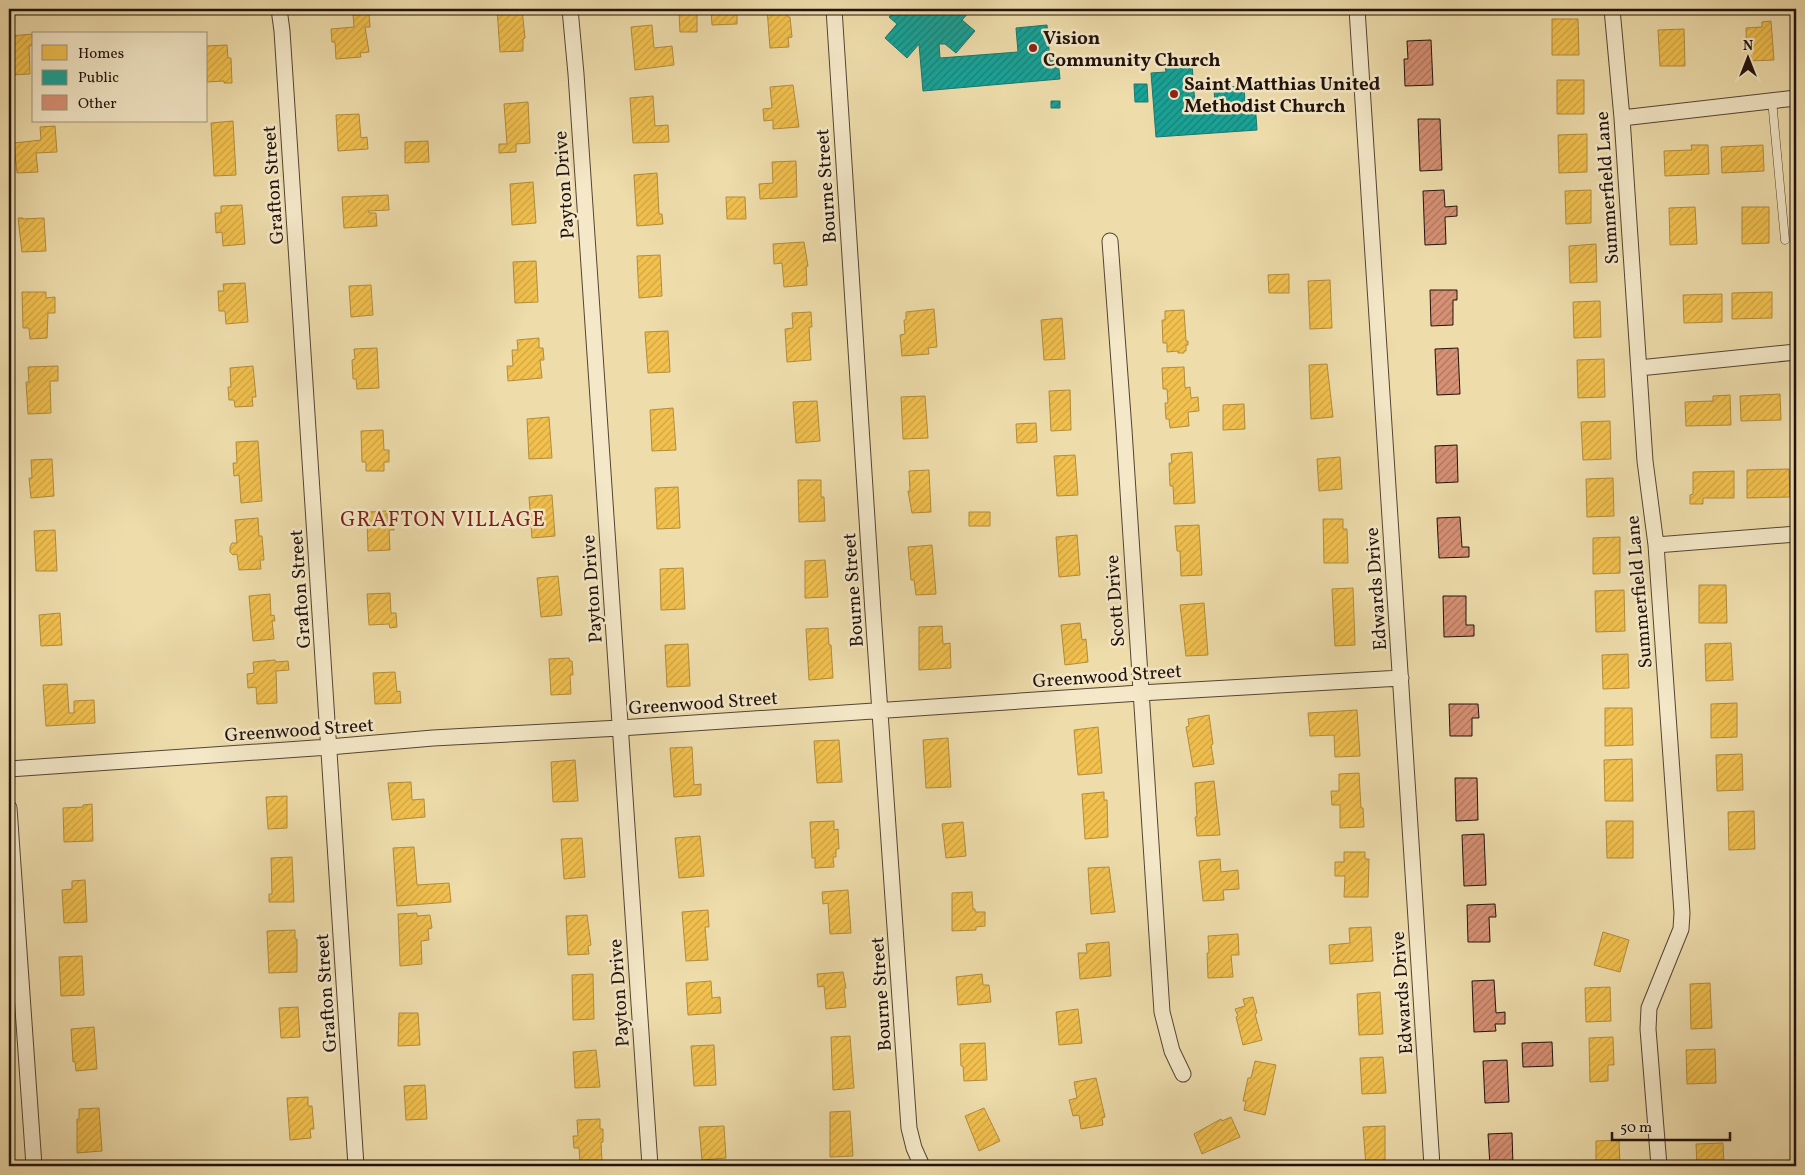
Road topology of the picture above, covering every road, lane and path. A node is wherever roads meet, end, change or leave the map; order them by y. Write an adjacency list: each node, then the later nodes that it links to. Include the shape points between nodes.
1 (279, 9): 19 (street, Grafton Street)
2 (570, 9): 18 (street, Payton Drive)
3 (834, 9): 17 (street, Bourne Street)
4 (1357, 9): 15 (street, Edwards Drive)
5 (1612, 9): 8 (street, Summerfield Lane)
6 (1796, 98): 7 (street)
7 (1772, 100): 8 (street); 9 (lane)
8 (1622, 118): 12 (street, Summerfield Lane)
9 (1785, 240)
10 (1110, 241): 16 (street, Scott Drive)
11 (1796, 352): 12 (street)
12 (1639, 368): 14 (street, Summerfield Lane, via 1645,461)
13 (1796, 534): 14 (street)
14 (1656, 545): 28 (street, Summerfield Lane, via 1682,913 1681,928 1649,1008)
15 (1401, 678): 16 (street, Greenwood Street); 27 (street, Edwards Drive)
16 (1140, 693): 17 (street, Greenwood Street); 22 (street, Scott Drive, via 1162,1012 1172,1051)
17 (880, 710): 18 (street, Greenwood Street); 26 (street, Bourne Street, via 909,1128)
18 (620, 728): 19 (street, Greenwood Street); 25 (street, Payton Drive)
19 (329, 747): 20 (street, Greenwood Street); 24 (street, Grafton Street)
20 (9, 768)
21 (9, 808): 23 (street)
22 (1183, 1074)
23 (34, 1166)
24 (356, 1166)
25 (650, 1166)
26 (922, 1166)
27 (1432, 1166)
28 (1659, 1166)

